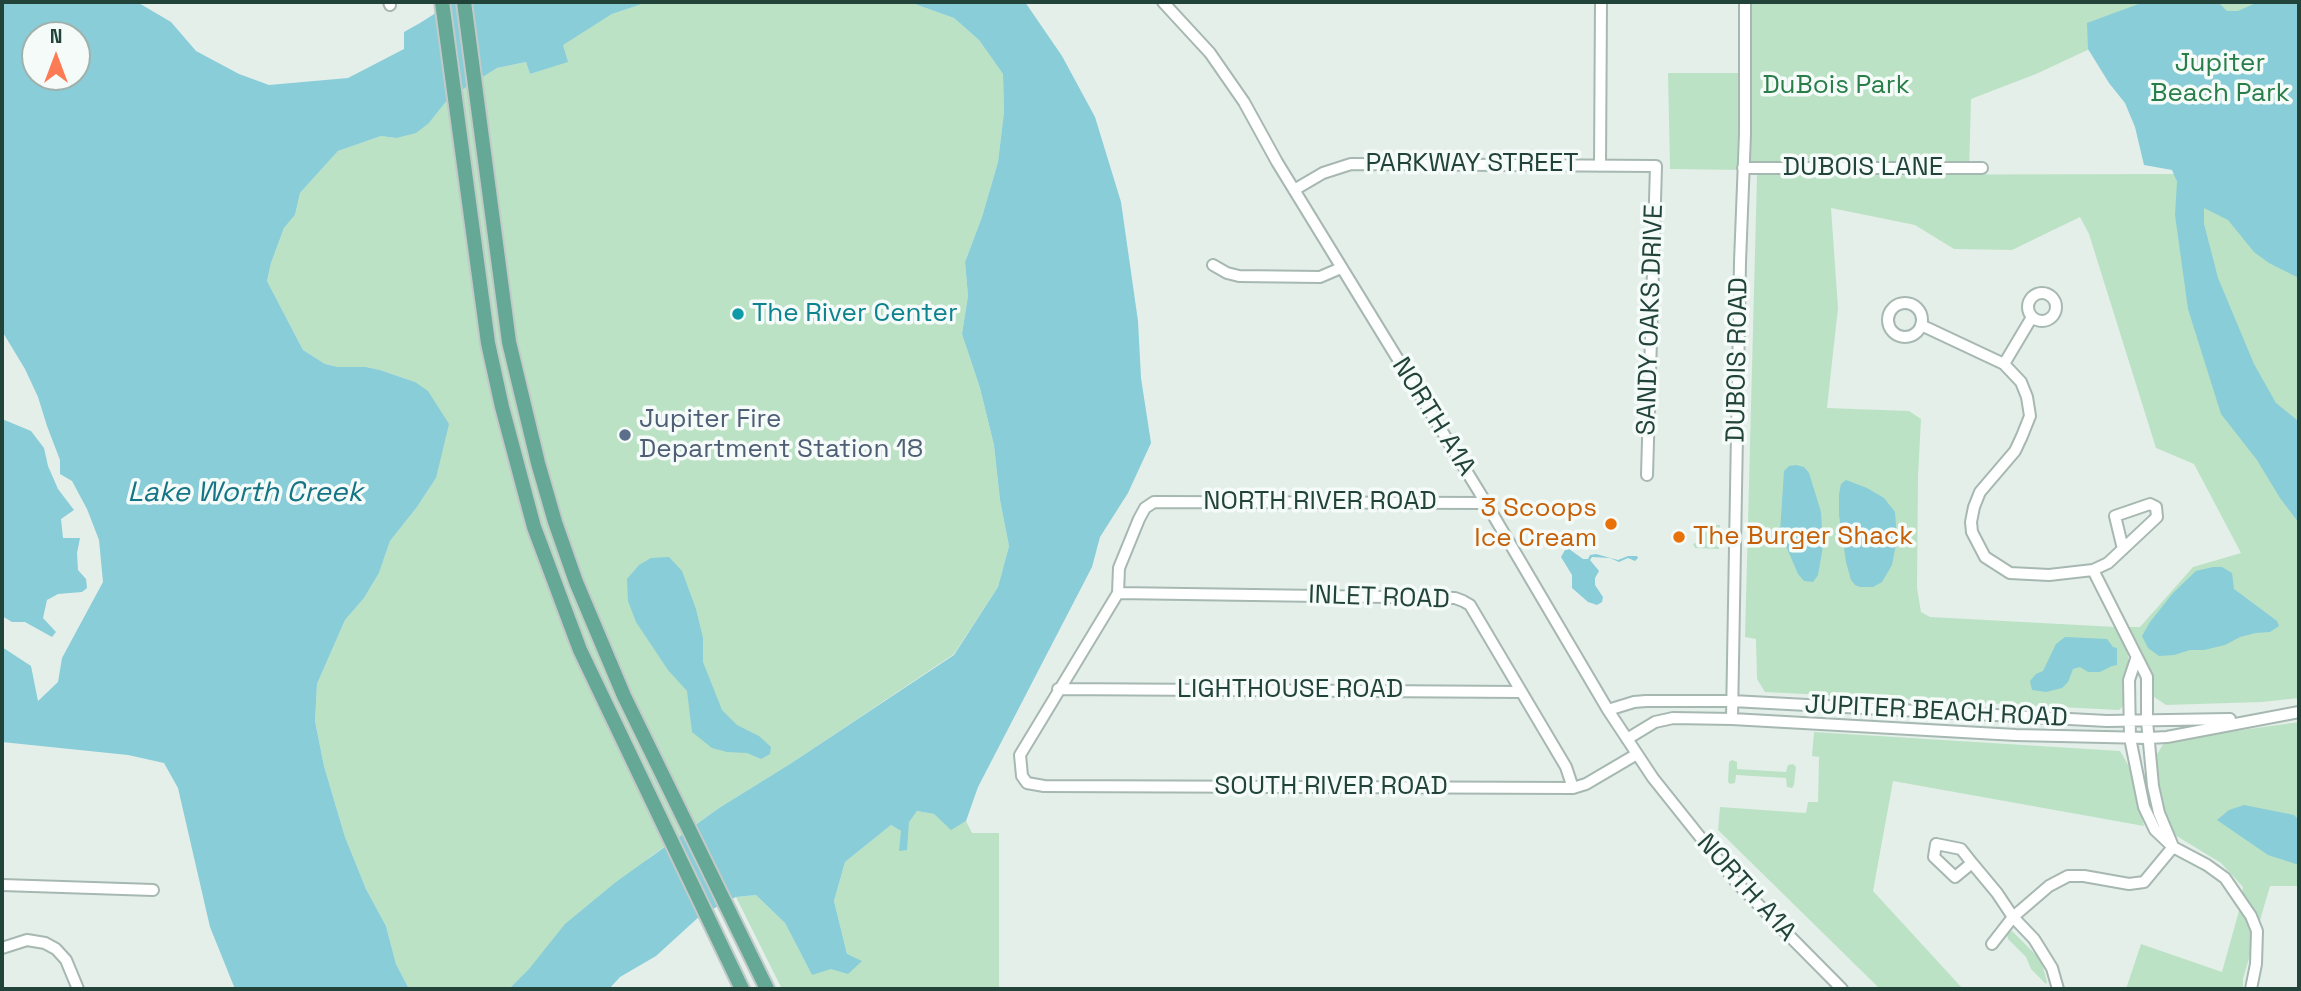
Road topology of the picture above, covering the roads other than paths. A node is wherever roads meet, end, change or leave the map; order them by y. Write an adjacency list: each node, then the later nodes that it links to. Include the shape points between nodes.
1 (442, 2): 44 (main road, via 488,343 534,527 580,650)
2 (464, 2): 45 (main road, via 509,342 555,522 599,640)
3 (1163, 2): 10 (street, NORTH A1A, via 1225,73)
4 (1601, 2): 6 (street)
5 (1745, 2): 8 (street, DUBOIS ROAD)
6 (1600, 166): 7 (street, PARKWAY STREET); 10 (street, PARKWAY STREET, via 1352,164)
7 (1656, 166): 16 (street, SANDY OAKS DRIVE)
8 (1743, 168): 9 (street, DUBOIS LANE); 24 (street, DUBOIS ROAD)
9 (1982, 168)
10 (1294, 190): 12 (street, NORTH A1A)
11 (1213, 265): 12 (street, via 1240,276 1320,277)
12 (1341, 268): 17 (street, NORTH A1A)
13 (2032, 317): 15 (street)
14 (1921, 324): 15 (street)
15 (2004, 364): 19 (street, via 2021,382 2030,415 2015,451 1980,492 1971,522 1975,540 1985,557 2010,573 2049,575)
16 (1647, 475)
17 (1486, 503): 20 (street, NORTH RIVER ROAD, via 1154,502 1144,508 1119,568); 25 (street, NORTH A1A)
18 (2123, 549): 18 (street, via 2115,516 2150,504 2156,507 2157,517); 19 (street)
19 (2093, 569): 21 (street)
20 (1118, 593): 22 (street); 23 (street, INLET ROAD, via 1455,598 1470,606)
21 (2136, 659): 29 (street, via 2129,680); 30 (street, via 2147,677)
22 (1058, 689): 23 (street, LIGHTHOUSE ROAD); 35 (street, SOUTH RIVER ROAD, via 1020,755 1027,783)
23 (1521, 692): 35 (street, INLET ROAD, via 1566,767)
24 (1732, 701): 25 (street, JUPITER BEACH ROAD, via 1646,701); 28 (street, DUBOIS ROAD); 29 (street, JUPITER BEACH ROAD)
25 (1608, 710): 33 (street, NORTH A1A)
26 (2299, 712): 27 (street, JUPITER BEACH ROAD)
27 (2265, 718): 30 (street, JUPITER BEACH ROAD); 32 (street, JUPITER BEACH ROAD)
28 (1732, 719): 31 (street, JUPITER BEACH ROAD); 33 (street, JUPITER BEACH ROAD, via 1673,718 1655,722)
29 (2130, 721): 30 (street, JUPITER BEACH ROAD); 31 (street)
30 (2147, 722): 32 (street)
31 (2130, 738): 32 (street, JUPITER BEACH ROAD); 36 (street, via 2144,807 2155,830)
32 (2148, 738): 36 (street, via 2159,813)
33 (1627, 740): 34 (street, NORTH A1A)
34 (1637, 754): 35 (street, SOUTH RIVER ROAD); 46 (street, NORTH A1A, via 1736,882)
35 (1573, 788)
36 (2173, 847): 40 (street, via 2144,882 2068,876 2049,886); 48 (street, via 2225,878 2251,916 2257,930)
37 (1972, 863): 40 (street)
38 (2, 885): 39 (street)
39 (153, 890)
40 (2013, 918): 41 (street); 47 (street, via 2034,939)
41 (1992, 944)
42 (2, 948): 43 (street, via 27,940 45,943 66,960)
43 (78, 989)
44 (742, 989)
45 (767, 989)
46 (1842, 989)
47 (2059, 989)
48 (2251, 989)

